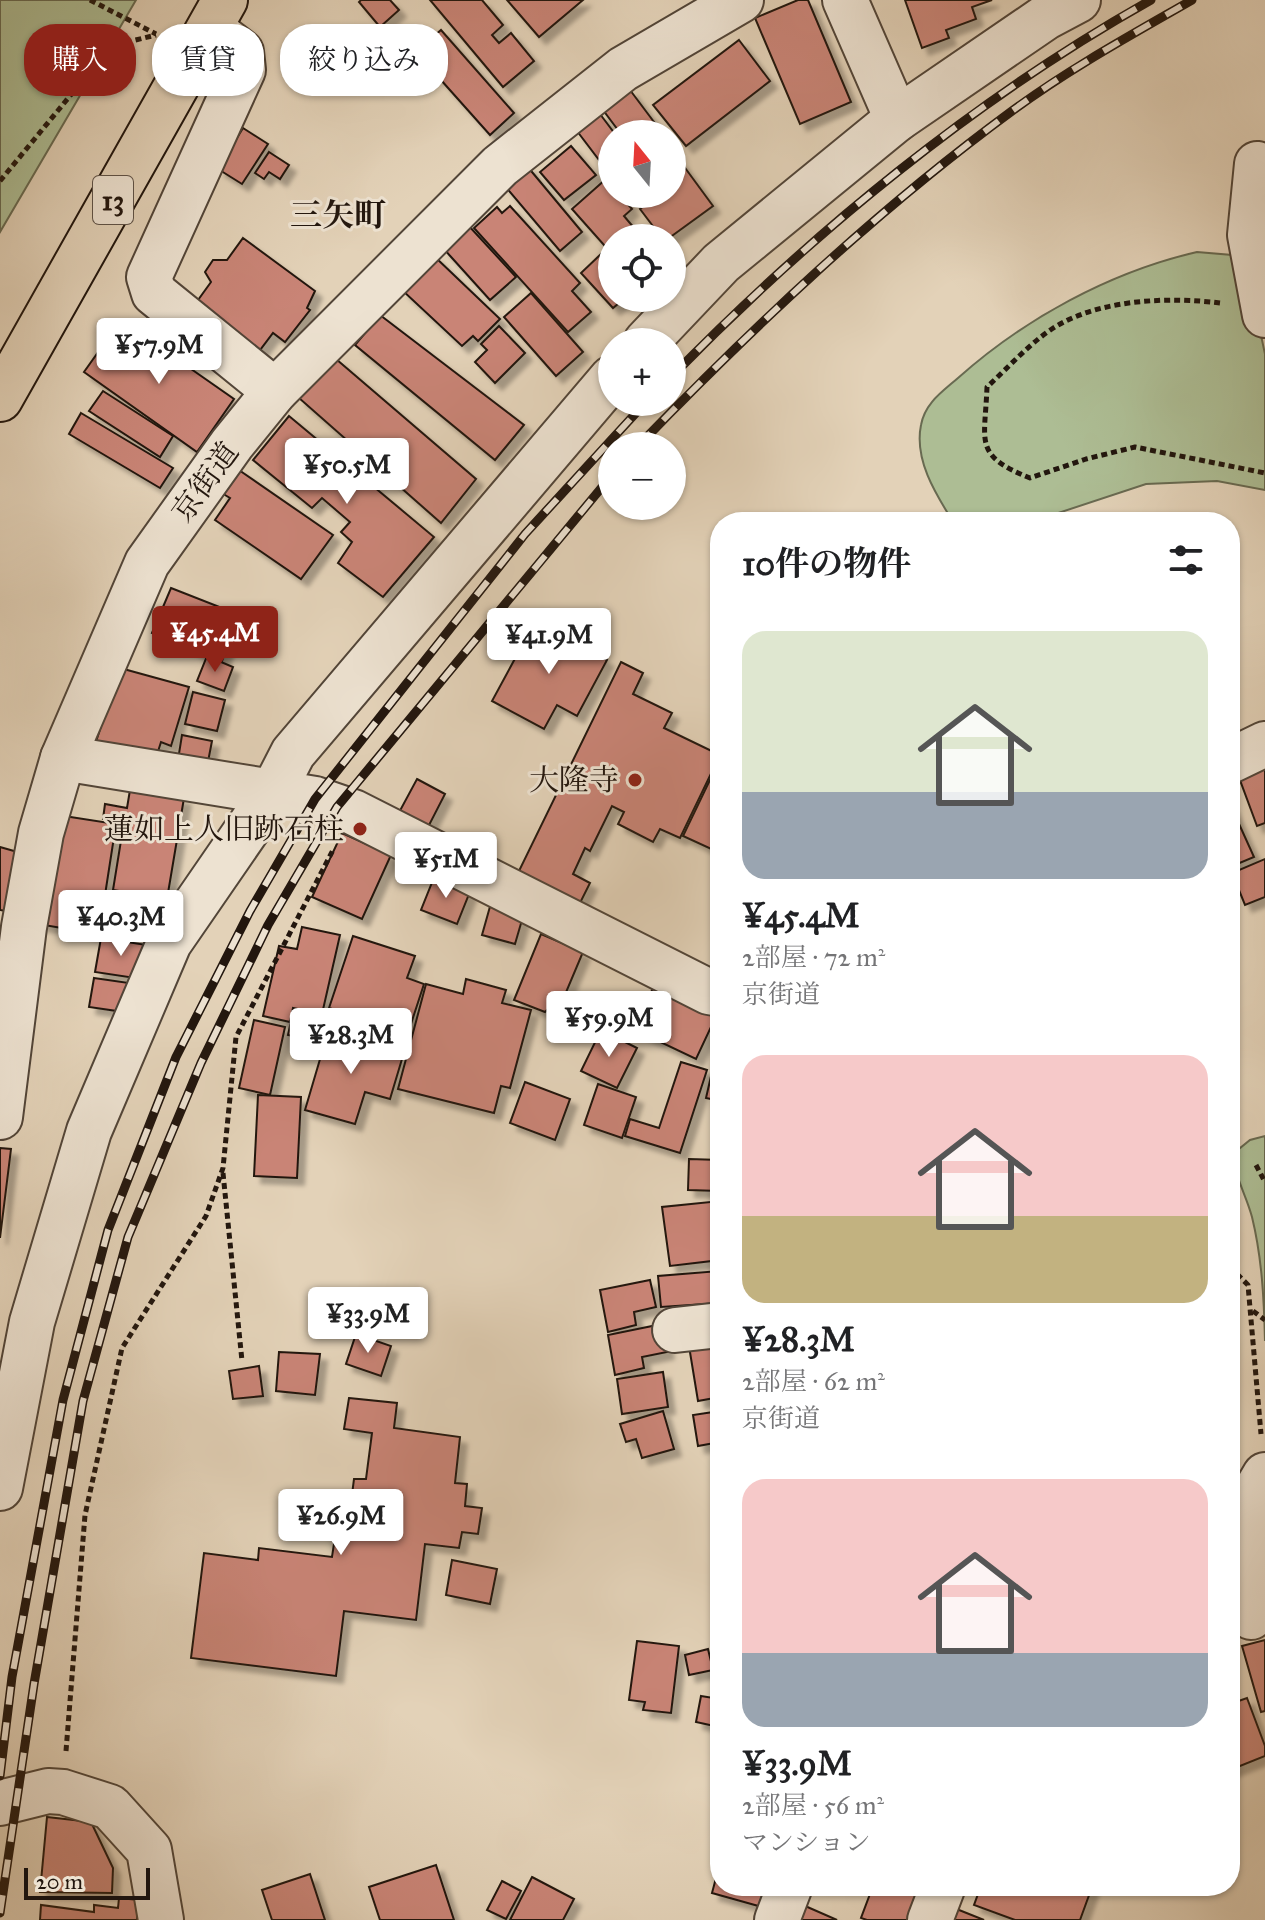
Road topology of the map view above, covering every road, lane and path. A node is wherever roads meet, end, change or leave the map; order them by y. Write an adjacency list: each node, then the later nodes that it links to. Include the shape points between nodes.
1 (90, 0): 8 (path, via 157,35 111,46)
2 (741, 0): 11 (street, 京街道, via 623,69 500,166)
3 (845, 0): 6 (street)
4 (1078, 0): 6 (street)
5 (218, 14): 11 (street, via 241,52 243,70 149,277 154,293); 13 (main road, 13)
6 (897, 119): 10 (street, via 721,263)
7 (1257, 164): 9 (street)
8 (0, 181)
9 (1246, 310): 14 (path, via 1188,300 1133,301 1063,323 987,387 985,443 997,465 1030,478 1135,447)
10 (659, 328)
11 (275, 391): 17 (street, 京街道, via 147,563)
12 (598, 394): 18 (street, via 293,753)
13 (0, 399)
14 (1265, 473)
15 (1265, 744): 16 (street)
16 (1240, 756)
17 (63, 758): 18 (street); 21 (street, 京街道, via 41,833 24,927)
18 (273, 792): 19 (street); 32 (street, via 169,943 89,1131 32,1322)
19 (353, 812): 20 (street); 23 (path, via 236,1037)
20 (710, 992)
21 (0, 1117)
22 (1256, 1165): 24 (path)
23 (223, 1168): 30 (path); 34 (path, via 206,1216 122,1348 85,1515)
24 (1265, 1182)
25 (1240, 1277): 26 (path, via 1248,1285)
26 (1252, 1311): 27 (path); 31 (path)
27 (1265, 1320)
28 (710, 1326): 29 (street)
29 (675, 1330)
30 (242, 1361)
31 (1265, 1475): 33 (street, via 1252,1497)
32 (0, 1488)
33 (1249, 1619)
34 (63, 1792): 35 (street); 38 (street, via 110,1807 149,1850)
35 (0, 1803)
36 (786, 1896): 39 (street)
37 (939, 1896): 40 (street)
38 (161, 1920)
39 (777, 1920)
40 (930, 1920)

